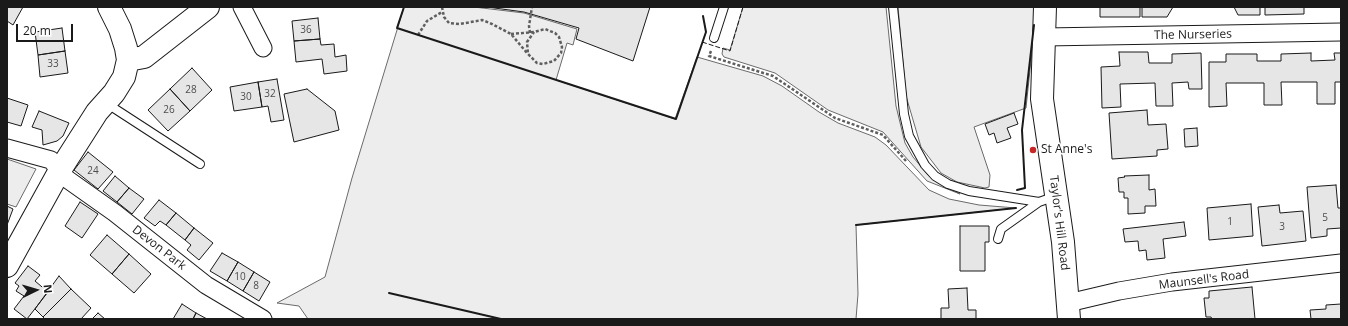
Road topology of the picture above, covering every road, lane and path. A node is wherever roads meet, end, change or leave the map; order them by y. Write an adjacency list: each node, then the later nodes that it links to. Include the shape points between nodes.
1 (109, 7): 18 (street, via 120,29)
2 (208, 7): 18 (street, via 144,57)
3 (242, 7): 16 (street)
4 (442, 7): 9 (path)
5 (532, 7): 10 (path, via 529,26)
6 (724, 7): 15 (lane)
7 (893, 7): 24 (lane, via 904,114 909,136 925,165 935,176 948,184 969,191)
8 (1045, 7): 14 (street, Taylor's Hill Road)
9 (442, 12): 12 (path, via 449,22 455,25 482,20); 13 (path, via 427,21)
10 (532, 32): 12 (path); 17 (path, via 527,42); 17 (path, via 545,29 555,33 561,42 561,53 554,62 543,64 537,63)
11 (1341, 32): 14 (street, The Nurseries)
12 (511, 34): 17 (path)
13 (418, 35)
14 (1045, 37): 24 (street, Taylor's Hill Road, via 1042,99)
15 (714, 38): 22 (path, via 709,56 783,81 834,118 882,136)
16 (263, 48)
17 (528, 54)
18 (128, 60): 19 (street, via 124,77)
19 (105, 102): 21 (lane); 23 (street)
20 (7, 148): 23 (street, Devon Park, via 50,160)
21 (200, 164)
22 (910, 166)
23 (60, 170): 27 (street); 29 (street, Devon Park, via 67,179 115,213 206,285)
24 (1048, 199): 25 (lane, via 1001,229); 28 (street, Taylor's Hill Road)
25 (998, 239)
26 (1341, 264): 28 (street, Maunsell's Road, via 1172,282 1119,291)
27 (7, 266)
28 (1069, 311)
29 (263, 319)

